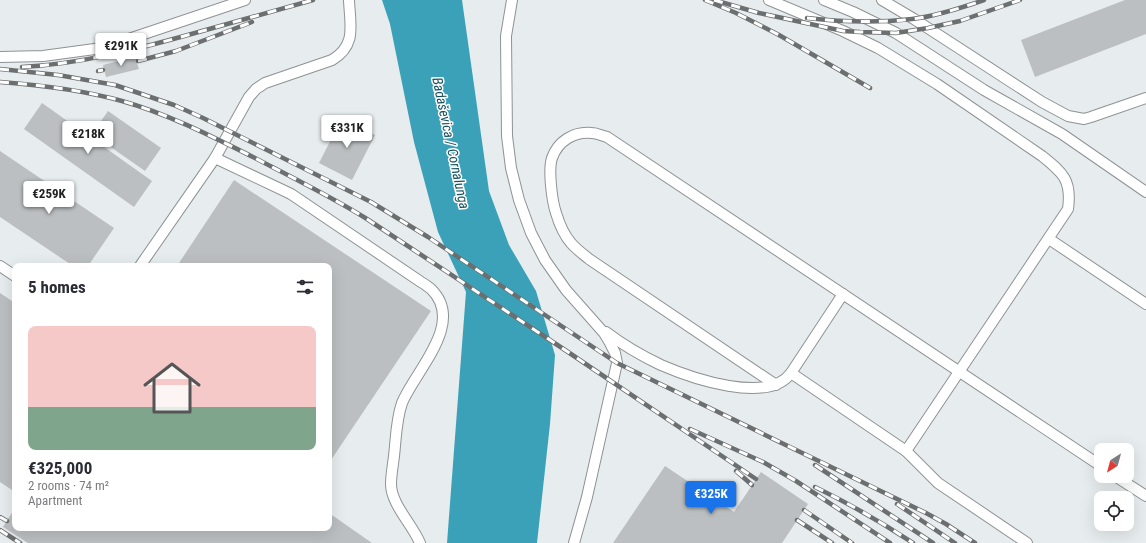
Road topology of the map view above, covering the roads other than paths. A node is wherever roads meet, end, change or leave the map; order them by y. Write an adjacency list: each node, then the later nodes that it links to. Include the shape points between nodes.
1 (245, 0): 7 (lane, via 102,48 43,56)
2 (349, 0): 9 (lane, via 350,34 344,50 332,60 265,83 256,89)
3 (513, 0): 17 (lane, via 506,36 507,136 519,200 545,260 566,290)
4 (769, 0): 11 (lane, via 844,30 878,48 937,84 1056,167 1069,186 1070,198 1068,209)
5 (824, 0): 10 (lane, via 896,33 984,90 1062,134)
6 (882, 0): 8 (lane, via 1068,116 1091,117)
7 (0, 57)
8 (1146, 98)
9 (215, 158): 12 (lane); 25 (lane, via 291,194 421,282 432,290 440,301 443,326 440,337 410,388 398,417 391,485 400,509)
10 (1146, 192)
11 (1049, 239): 16 (lane); 18 (lane)
12 (142, 263)
13 (0, 266): 14 (lane)
14 (12, 274)
15 (843, 294): 18 (lane); 19 (lane); 20 (lane, via 607,137 584,132 564,140 556,149 551,159 550,170 552,198 570,242 589,259)
16 (1146, 304)
17 (597, 324): 20 (lane, via 646,357 692,376 743,387 760,388); 26 (lane, via 610,342 617,363)
18 (960, 372): 21 (lane); 22 (lane)
19 (791, 373): 20 (lane); 21 (lane)
20 (776, 385)
21 (906, 451): 27 (lane, via 938,483)
22 (1094, 461)
23 (1126, 483): 24 (lane)
24 (1146, 496)
25 (420, 543)
26 (574, 543)
27 (1027, 543)

